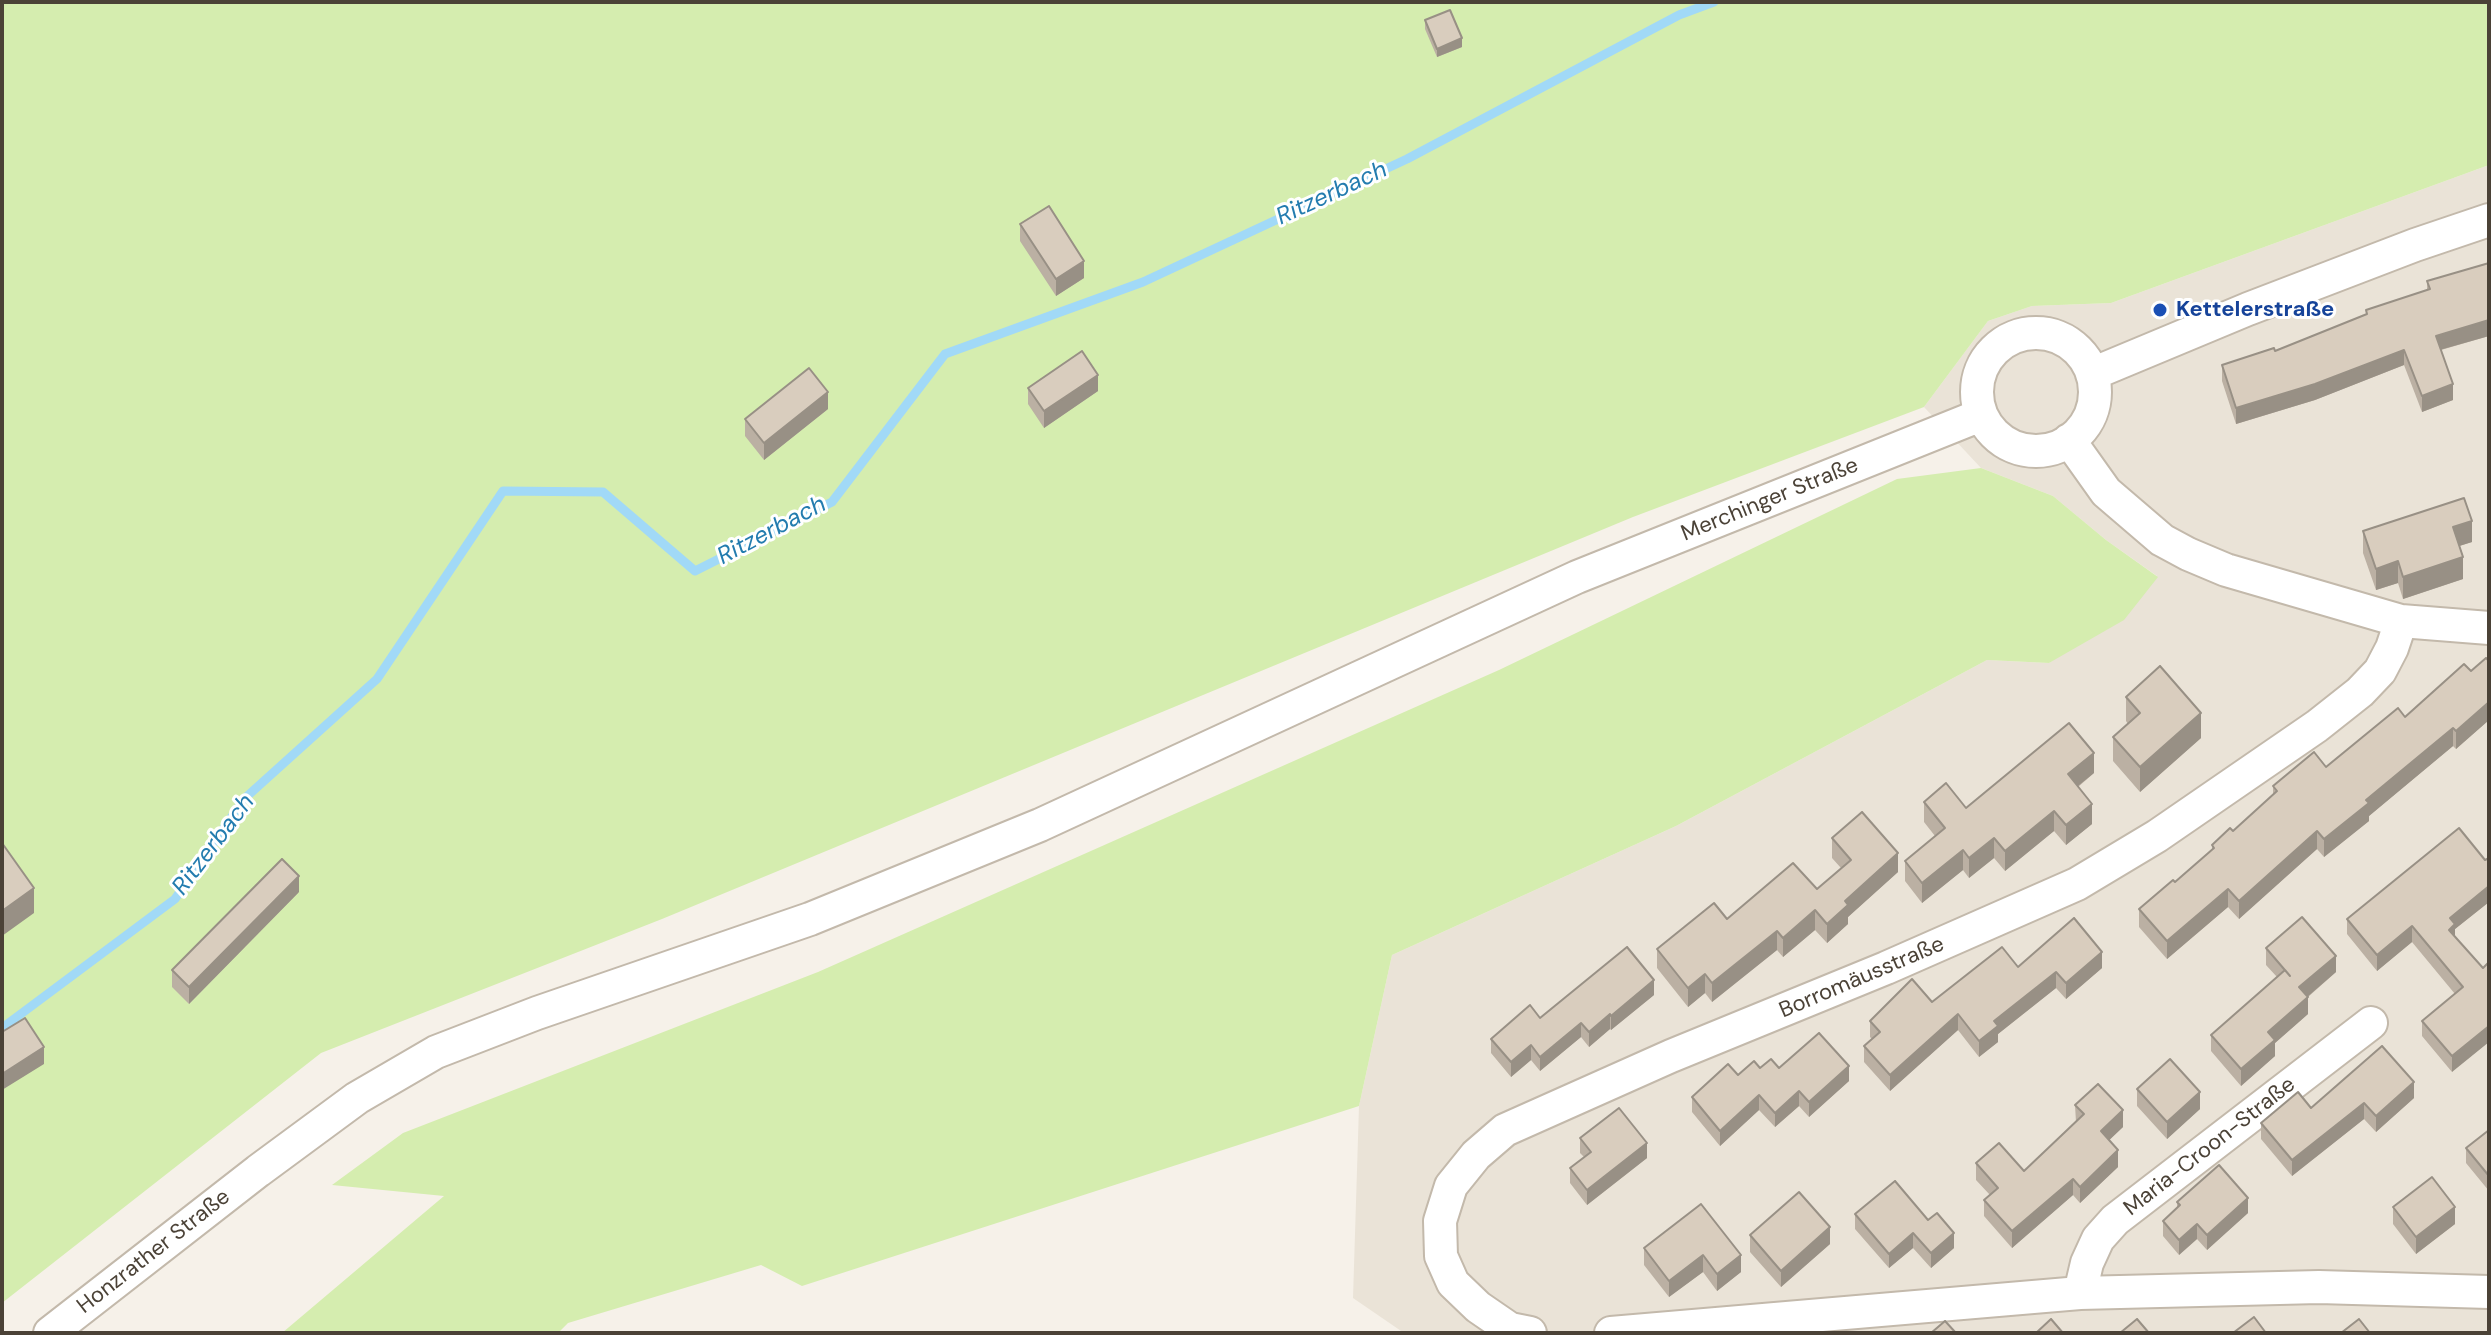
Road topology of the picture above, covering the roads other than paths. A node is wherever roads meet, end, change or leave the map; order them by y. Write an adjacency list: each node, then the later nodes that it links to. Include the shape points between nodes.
1 (2489, 220): 2 (street, via 2248,309)
2 (2092, 374): 3 (street, via 2071,344 2035,333 2016,336 1999,345 1979,377); 4 (street, via 2092,411)
3 (1981, 415): 4 (street, via 1990,430 2019,448 2045,449); 8 (street, Merchinger Straße, via 1559,586 1040,825 810,919 436,1052 357,1098)
4 (2069, 440): 5 (street, via 2106,492 2162,540 2226,570)
5 (2401, 621): 6 (street); 12 (street, Borromäusstraße, via 2380,671 2360,692 2157,836 2077,884 1505,1130 1451,1186 1440,1221 1441,1256 1453,1283 1478,1307 1510,1329)
6 (2489, 628)
7 (2371, 1023): 10 (street, Maria-Croon-Straße, via 2115,1220 2098,1239)
8 (258, 1171): 11 (street, Honzrather Straße)
9 (2488, 1288): 10 (street)
10 (2080, 1293): 13 (street)
11 (50, 1333)
12 (1530, 1333)
13 (1611, 1333)

